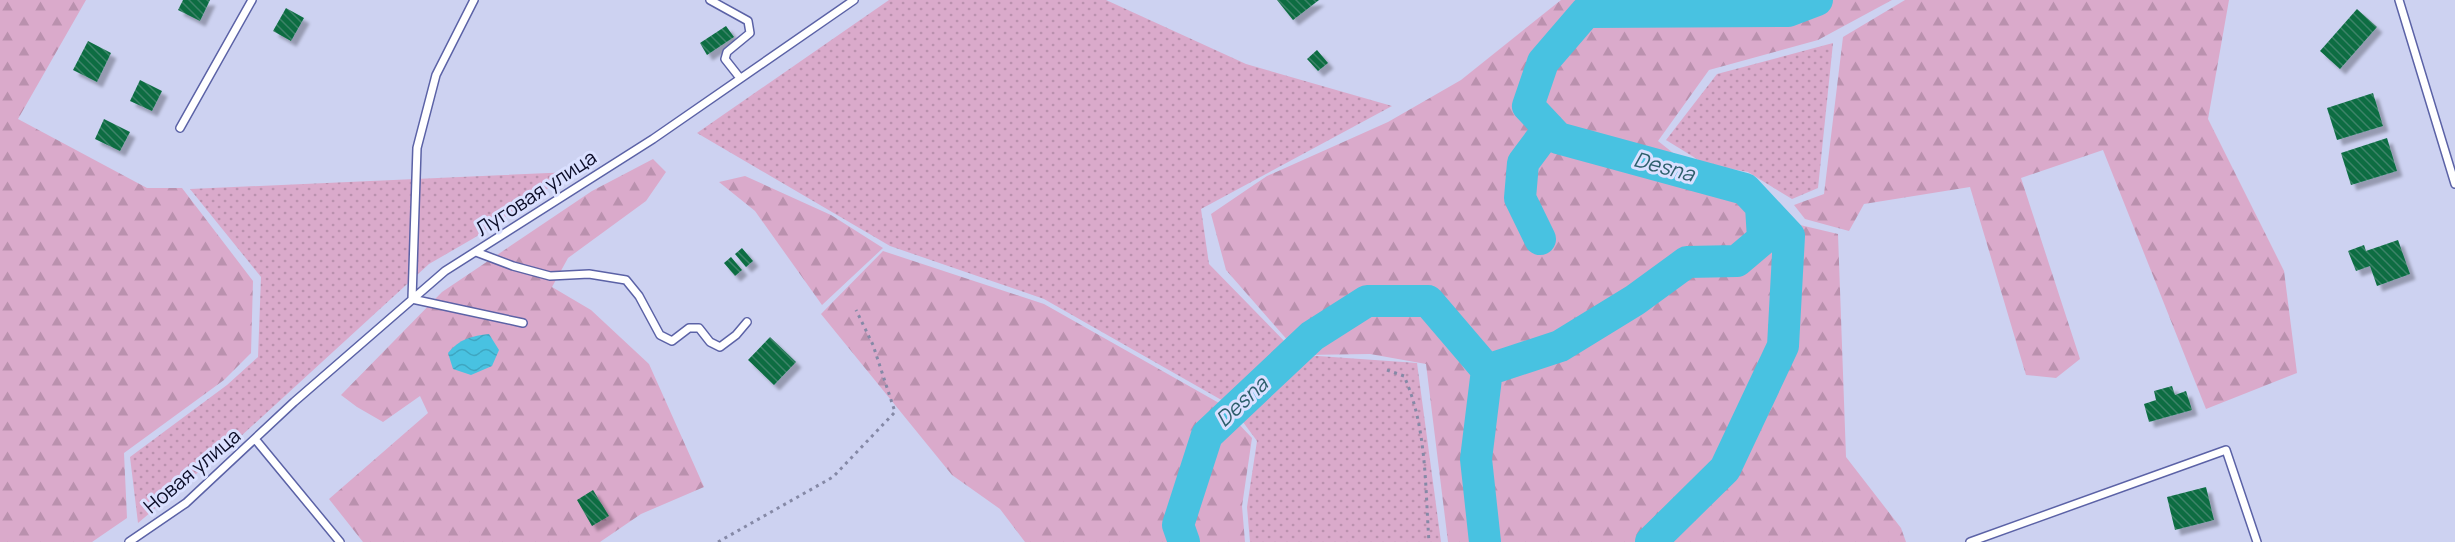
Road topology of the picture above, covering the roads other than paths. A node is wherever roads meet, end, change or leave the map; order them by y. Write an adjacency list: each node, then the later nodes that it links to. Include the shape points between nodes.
1 (252, 0): 7 (lane)
2 (474, 0): 10 (lane, via 436,75 417,148)
3 (711, 0): 6 (lane, via 748,21 750,33 726,52 725,59)
4 (854, 0): 6 (lane, Луговая улица)
5 (2398, 0): 8 (lane)
6 (740, 78): 9 (lane, Луговая улица, via 653,139)
7 (180, 128)
8 (2455, 184)
9 (476, 252): 10 (lane, Луговая улица); 11 (lane, via 550,276 590,274 627,280 660,335 672,341 689,328 699,328 710,342 720,347)
10 (412, 299): 12 (lane); 13 (lane, Луговая улица)
11 (747, 322)
12 (524, 323)
13 (255, 439): 14 (lane, Новая улица, via 186,503); 15 (lane, Новая улица)
14 (129, 542)
15 (340, 542)
16 (1970, 542): 17 (lane, via 2226,450)
17 (2257, 542)

